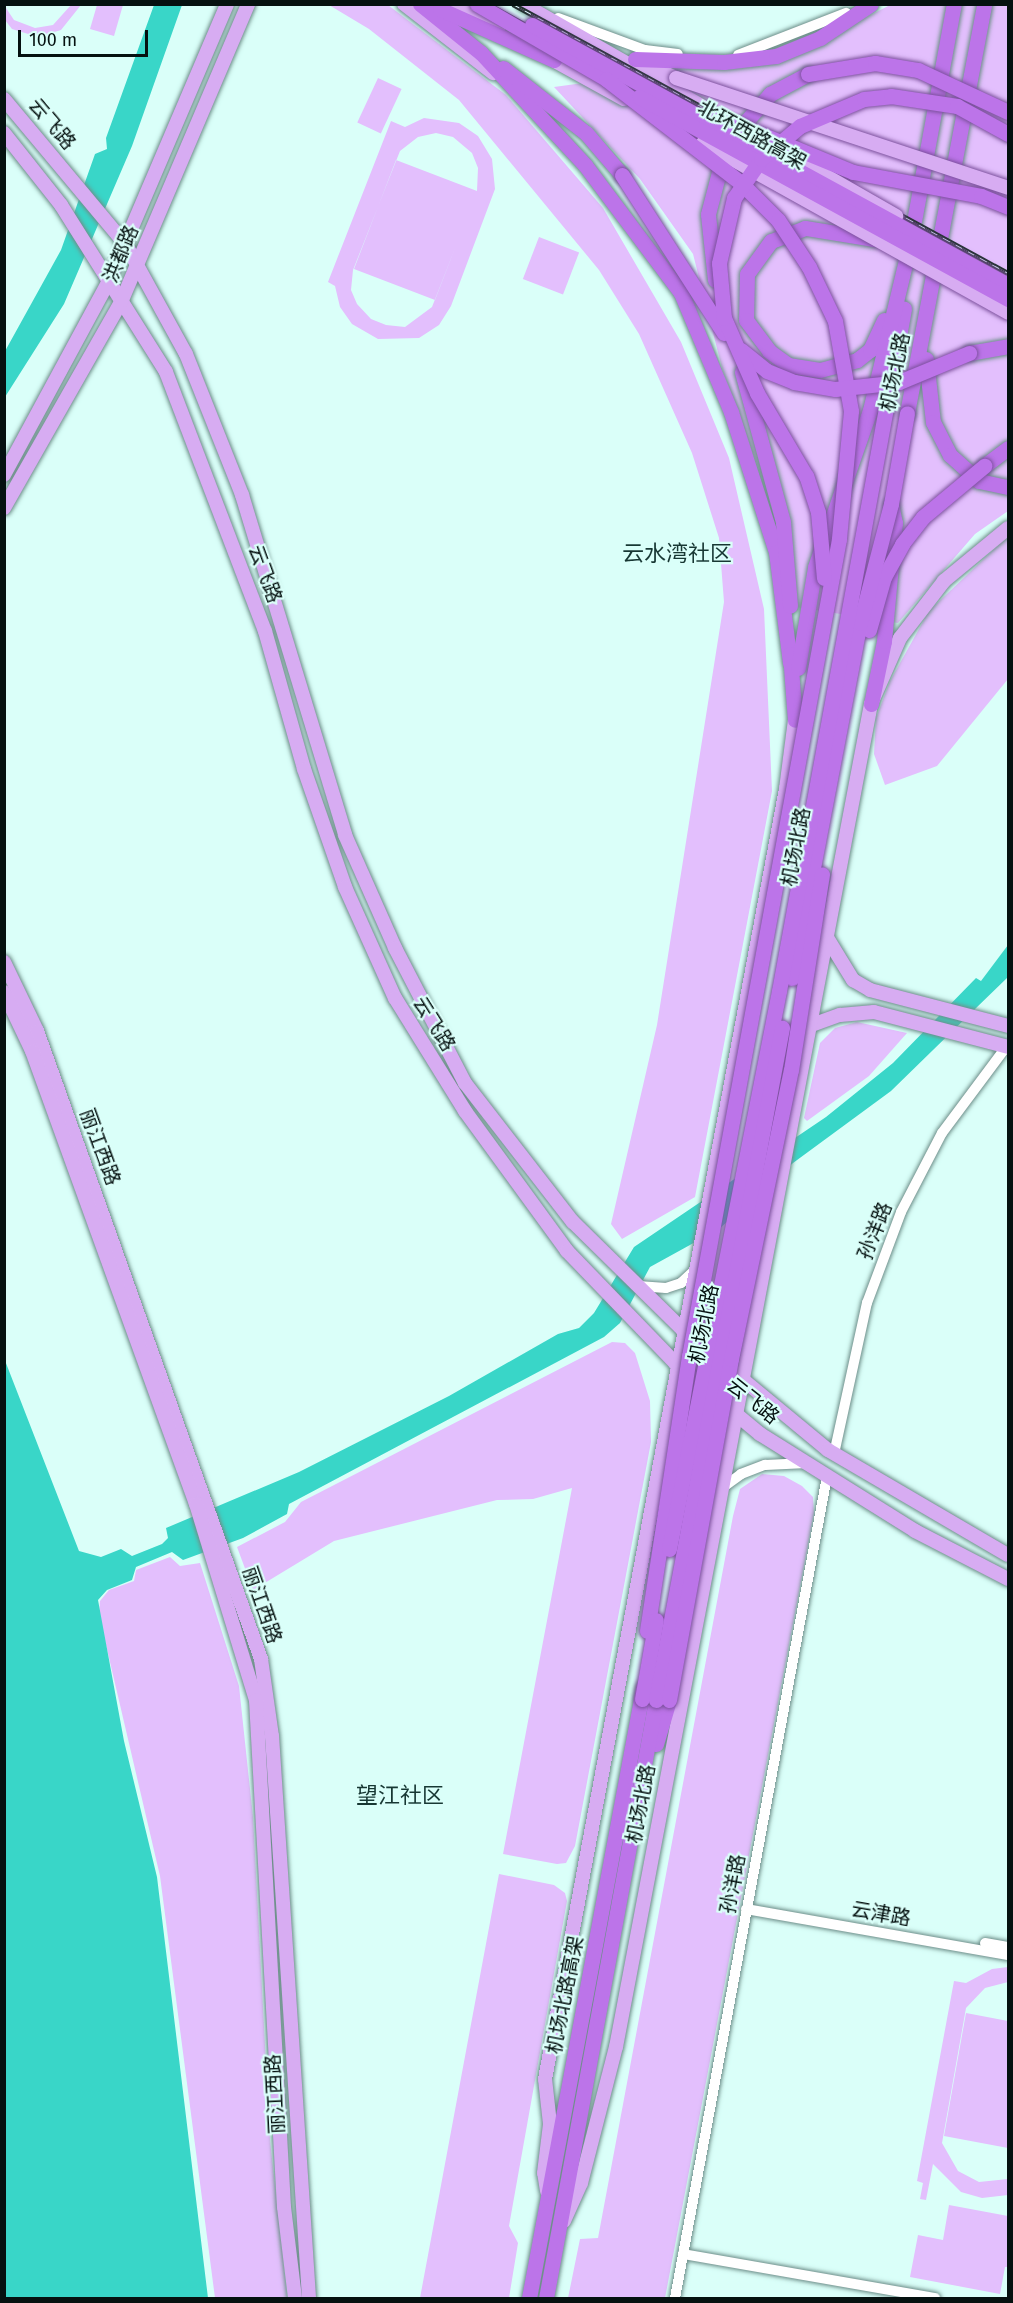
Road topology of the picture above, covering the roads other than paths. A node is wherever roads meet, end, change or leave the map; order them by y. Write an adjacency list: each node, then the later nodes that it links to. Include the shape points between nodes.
1 (227, 4): 29 (main road, 洪都路)
2 (249, 4): 30 (main road, 洪都路)
3 (404, 4): 19 (main road)
4 (420, 4): 13 (highway)
5 (432, 4): 13 (highway)
6 (477, 4): 18 (highway, 北环西路高架, bridge)
7 (495, 4): 17 (highway, 北环西路高架, bridge)
8 (859, 4): 12 (street, via 817,28 743,54 692,56 634,47)
9 (871, 4): 15 (highway, via 820,38 776,56 724,62)
10 (954, 4): 27 (highway, 机场北路)
11 (984, 4): 37 (highway, 机场北路)
12 (528, 7): 15 (main road); 31 (main road, bridge)
13 (449, 13): 14 (highway); 16 (highway)
14 (481, 53): 19 (highway); 21 (highway)
15 (635, 59): 25 (main road, bridge, via 676,78)
16 (554, 60): 28 (main road, bridge)
17 (601, 64): 26 (highway, bridge, via 853,172 981,196); 33 (highway, 北环西路高架, bridge)
18 (606, 79): 34 (highway, 北环西路高架, bridge); 47 (highway, bridge, via 741,183 778,220 809,267 835,321 847,372 849,456)
19 (516, 91): 21 (highway); 48 (highway, via 636,227 681,293 731,412 776,552)
20 (4, 99): 29 (main road, 云飞路)
21 (551, 104): 38 (highway, bridge, via 586,133 622,175 721,330 767,371 794,382 864,389 900,382 969,353)
22 (1008, 112): 48 (highway, bridge, via 918,70 875,63 808,74 770,94 746,116 717,173 708,213 709,251 783,522 791,580)
23 (4, 133): 32 (main road, 云飞路, via 65,210)
24 (1008, 134): 47 (highway, bridge, via 957,106 891,96 864,99 800,126 761,159 734,198 718,263 724,318 757,393 806,476 818,512 825,562)
25 (1008, 188)
26 (1008, 207)
27 (911, 237): 28 (highway, bridge, via 882,326 870,350 840,367 810,370 788,365 769,351 746,320 747,274 755,258 784,233 826,229); 50 (highway, via 870,410 815,567 798,657); 71 (highway, 机场北路, bridge, via 886,408)
28 (874, 239): 36 (main road, bridge)
29 (126, 244): 30 (main road, 云飞路); 32 (main road, 洪都路)
30 (138, 266): 35 (main road, 洪都路); 58 (main road, 云飞路, via 186,354 242,495 345,835 395,948 465,1083 573,1222)
31 (1008, 277)
32 (110, 281): 35 (main road, 云飞路); 42 (main road, 洪都路)
33 (1008, 285)
34 (1008, 299)
35 (122, 300): 45 (main road, 洪都路); 60 (main road, 云飞路, via 166,372 201,458 266,631 304,769 345,886 395,998 465,1111 567,1251)
36 (1008, 313)
37 (925, 338): 43 (highway, via 933,422 950,455 980,481); 44 (highway, 机场北路, bridge)
38 (1008, 346)
39 (1008, 447): 41 (highway)
40 (1008, 455): 41 (highway)
41 (984, 466): 71 (highway, bridge, via 923,517 902,544 884,577 866,642 791,1070)
42 (4, 476)
43 (1008, 487)
44 (891, 504): 49 (highway, via 896,523 884,641); 71 (highway, 机场北路, bridge, via 860,623)
45 (4, 508)
46 (1008, 528): 49 (main road, 机场北路, via 944,581 900,638)
47 (820, 640): 71 (highway, bridge, via 689,1356 647,1631)
48 (790, 663): 50 (highway)
49 (871, 704): 51 (main road, 机场北路)
50 (795, 720): 57 (main road, 机场北路, via 786,789)
51 (826, 936): 54 (main road, 机场北路); 55 (main road, via 853,980 870,990)
52 (4, 962): 67 (main road, 丽江西路, via 39,1035)
53 (4, 992): 67 (main road, via 32,1051)
54 (809, 1026): 56 (main road, via 840,1014 874,1012); 61 (main road, 机场北路)
55 (1008, 1026)
56 (1007, 1047): 63 (street, 孙洋路, via 942,1133 901,1212 867,1303)
57 (694, 1271): 58 (street, via 681,1283 666,1288); 59 (main road, 机场北路)
58 (638, 1286): 59 (main road, 云飞路)
59 (682, 1330): 60 (main road, 机场北路); 61 (main road, 云飞路)
60 (676, 1364): 62 (main road, 云飞路); 75 (main road, 机场北路, via 545,2079 550,2124 544,2173)
61 (741, 1381): 62 (main road, 机场北路); 63 (main road, 云飞路)
62 (736, 1414): 64 (main road, 云飞路); 66 (main road, 机场北路)
63 (834, 1454): 69 (main road, 云飞路)
64 (807, 1463): 65 (main road, 云飞路); 66 (street, via 765,1465 741,1474)
65 (827, 1476): 70 (main road, 云飞路, via 915,1531); 72 (street, 孙洋路)
66 (722, 1488): 76 (main road, 机场北路, via 616,2047 581,2182)
67 (203, 1504): 68 (main road, 丽江西路)
68 (218, 1552): 78 (main road, 丽江西路, via 256,1700 284,2207); 79 (main road, 丽江西路, via 261,1659 272,1736)
69 (1008, 1555)
70 (1008, 1579)
71 (655, 1700): 75 (highway, 机场北路高架); 76 (highway, 机场北路高架)
72 (747, 1906): 73 (street, 云津路); 74 (street, 云津路); 77 (street, 孙洋路)
73 (1008, 1947)
74 (1008, 1955)
75 (548, 2196): 80 (highway, 机场北路高架)
76 (558, 2233): 81 (highway, 机场北路高架)
77 (683, 2254): 82 (street, 孙洋路); 83 (street)
78 (294, 2298)
79 (309, 2298)
80 (529, 2298)
81 (546, 2298)
82 (675, 2298)
83 (935, 2298)

